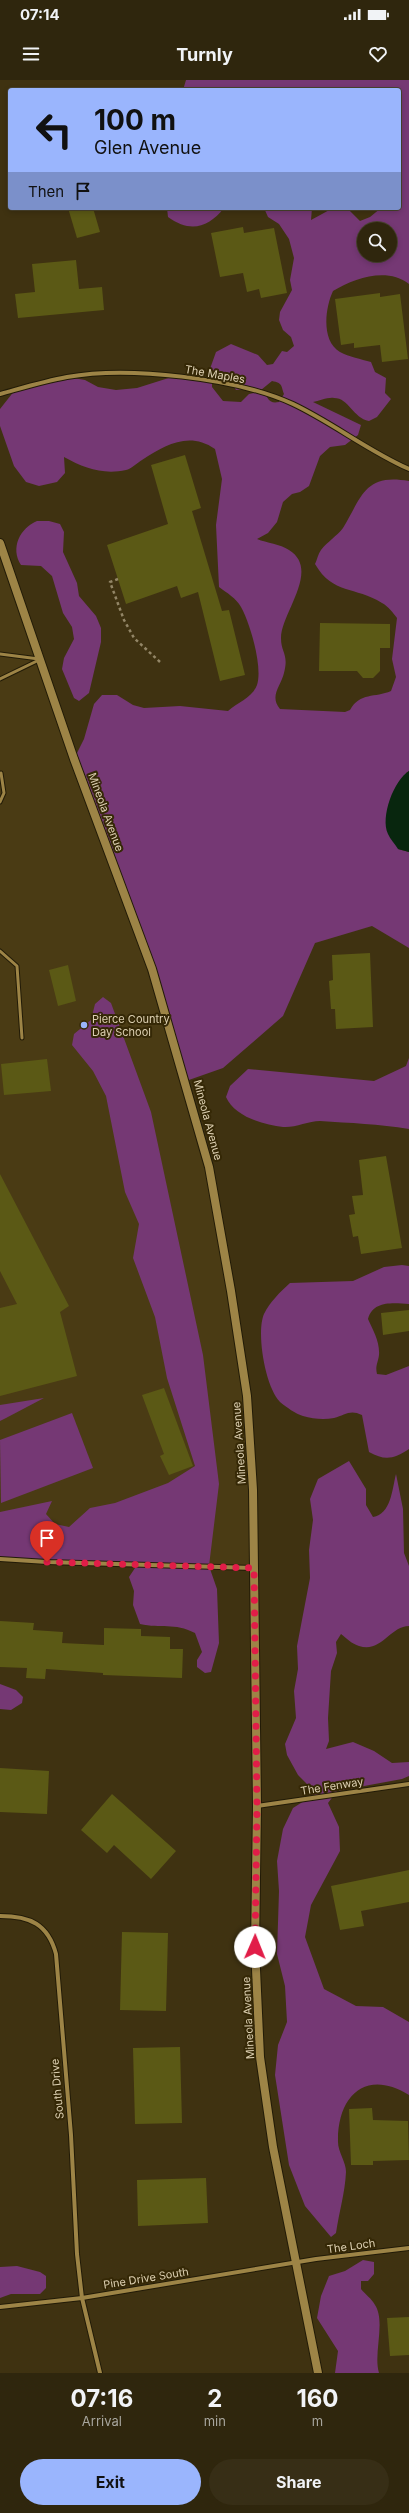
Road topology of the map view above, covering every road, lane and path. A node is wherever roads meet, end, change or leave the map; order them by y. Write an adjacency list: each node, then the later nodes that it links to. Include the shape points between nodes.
1 (0, 394): 2 (street, The Maples, via 67,377 92,374 158,375 206,380 256,390 293,404)
2 (409, 469)
3 (0, 543): 6 (main road, Mineola Avenue)
4 (118, 579): 7 (path, via 110,582 124,620 134,638)
5 (0, 654): 6 (lane)
6 (40, 660): 8 (lane); 14 (main road, Mineola Avenue, via 152,969 209,1167 247,1396 253,1490)
7 (160, 662)
8 (0, 679)
9 (1, 773): 10 (lane, via 4,793)
10 (0, 802)
11 (0, 951): 12 (lane, via 17,966)
12 (22, 1038)
13 (0, 1559): 14 (street)
14 (254, 1568): 16 (main road, Mineola Avenue)
15 (409, 1784): 16 (street, The Fenway)
16 (257, 1806): 19 (main road, Mineola Avenue, via 255,1947 260,2057 273,2147)
17 (0, 1916): 20 (street, South Drive, via 24,1919 41,1926 52,1942 56,1954)
18 (409, 2248): 19 (street, The Loch)
19 (295, 2263): 20 (street, Pine Drive South); 23 (main road, Mineola Avenue)
20 (82, 2298): 21 (street, Pine Drive South); 22 (street, South Drive)
21 (0, 2307)
22 (100, 2373)
23 (318, 2373)

